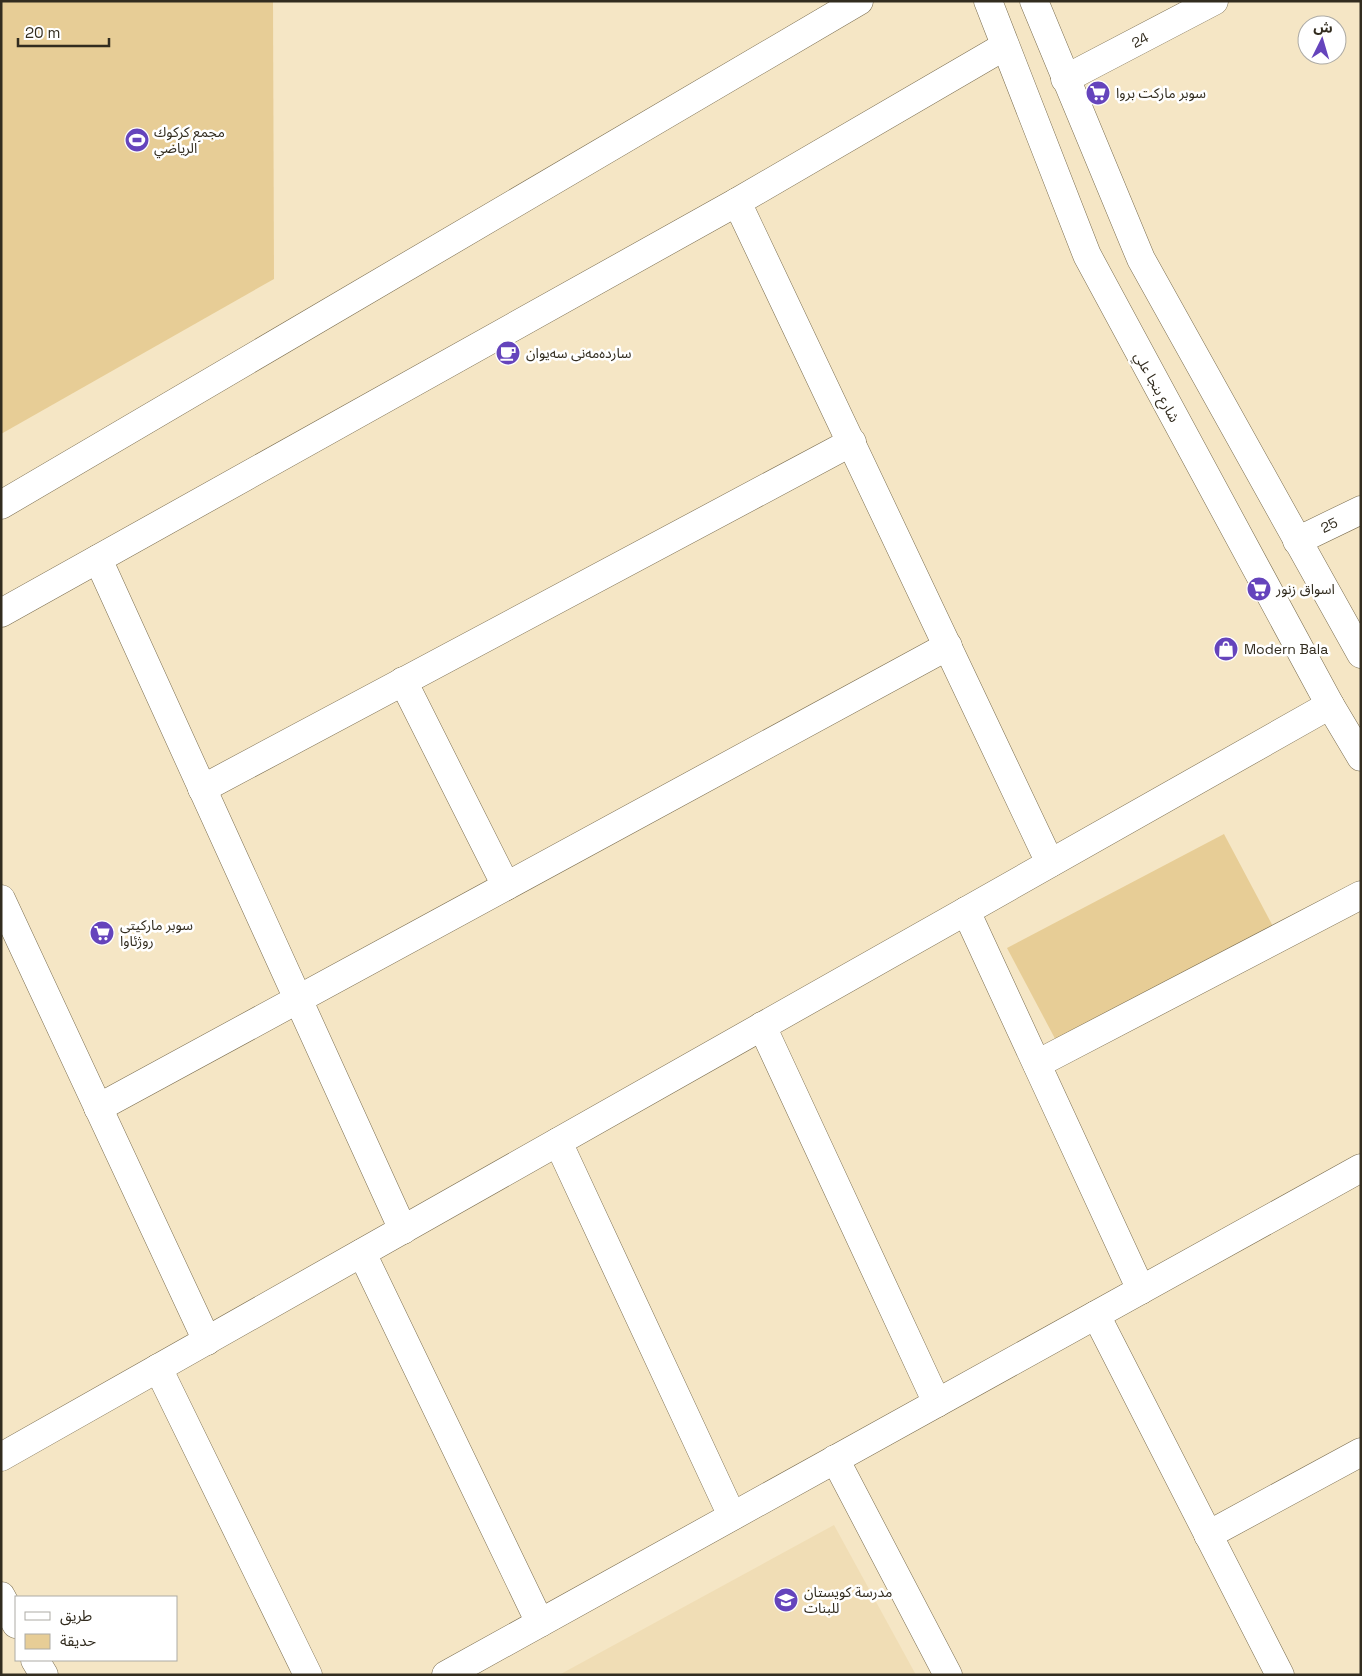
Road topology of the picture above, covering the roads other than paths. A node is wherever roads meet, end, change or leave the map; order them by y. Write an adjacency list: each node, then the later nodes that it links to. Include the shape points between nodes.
1 (859, 1): 9 (street)
2 (988, 1): 5 (street, شارع بنجا علي)
3 (1034, 1): 6 (street)
4 (1214, 1): 6 (street, 24)
5 (1005, 46): 7 (street); 17 (street, شارع بنجا علي, via 1087,256)
6 (1065, 79): 11 (street, via 1141,259)
7 (737, 202): 8 (street); 12 (street)
8 (852, 442): 14 (street); 16 (street)
9 (1, 505)
10 (1361, 510): 11 (street, 25)
11 (1297, 541): 15 (street)
12 (98, 559): 13 (street); 19 (street)
13 (1, 613)
14 (948, 646): 20 (street); 21 (street)
15 (1361, 654)
16 (403, 681): 19 (street); 21 (street)
17 (1330, 705): 18 (street, شارع بنجا علي); 20 (street)
18 (1361, 756)
19 (202, 789): 25 (street)
20 (1050, 863): 24 (street)
21 (506, 886): 25 (street)
22 (1361, 895): 27 (street)
23 (1, 899): 28 (street)
24 (966, 911): 26 (street); 27 (street)
25 (298, 999): 28 (street); 31 (street)
26 (762, 1026): 29 (street); 37 (street)
27 (1037, 1064): 33 (street)
28 (98, 1108): 35 (street)
29 (558, 1142): 31 (street); 41 (street)
30 (1361, 1168): 33 (street)
31 (403, 1230): 32 (street)
32 (362, 1252): 35 (street); 45 (street)
33 (1141, 1290): 34 (street)
34 (1096, 1315): 37 (street); 42 (street)
35 (207, 1341): 36 (street)
36 (158, 1368): 38 (street); 48 (street)
37 (937, 1403): 40 (street)
38 (4, 1448)
39 (1361, 1452): 42 (street)
40 (835, 1459): 41 (street); 50 (street)
41 (732, 1516): 45 (street)
42 (1208, 1535): 51 (street)
43 (1, 1596): 44 (street)
44 (15, 1622)
45 (540, 1623): 49 (street)
46 (37, 1661): 47 (street)
47 (44, 1675)
48 (308, 1675)
49 (446, 1675)
50 (948, 1675)
51 (1280, 1675)

